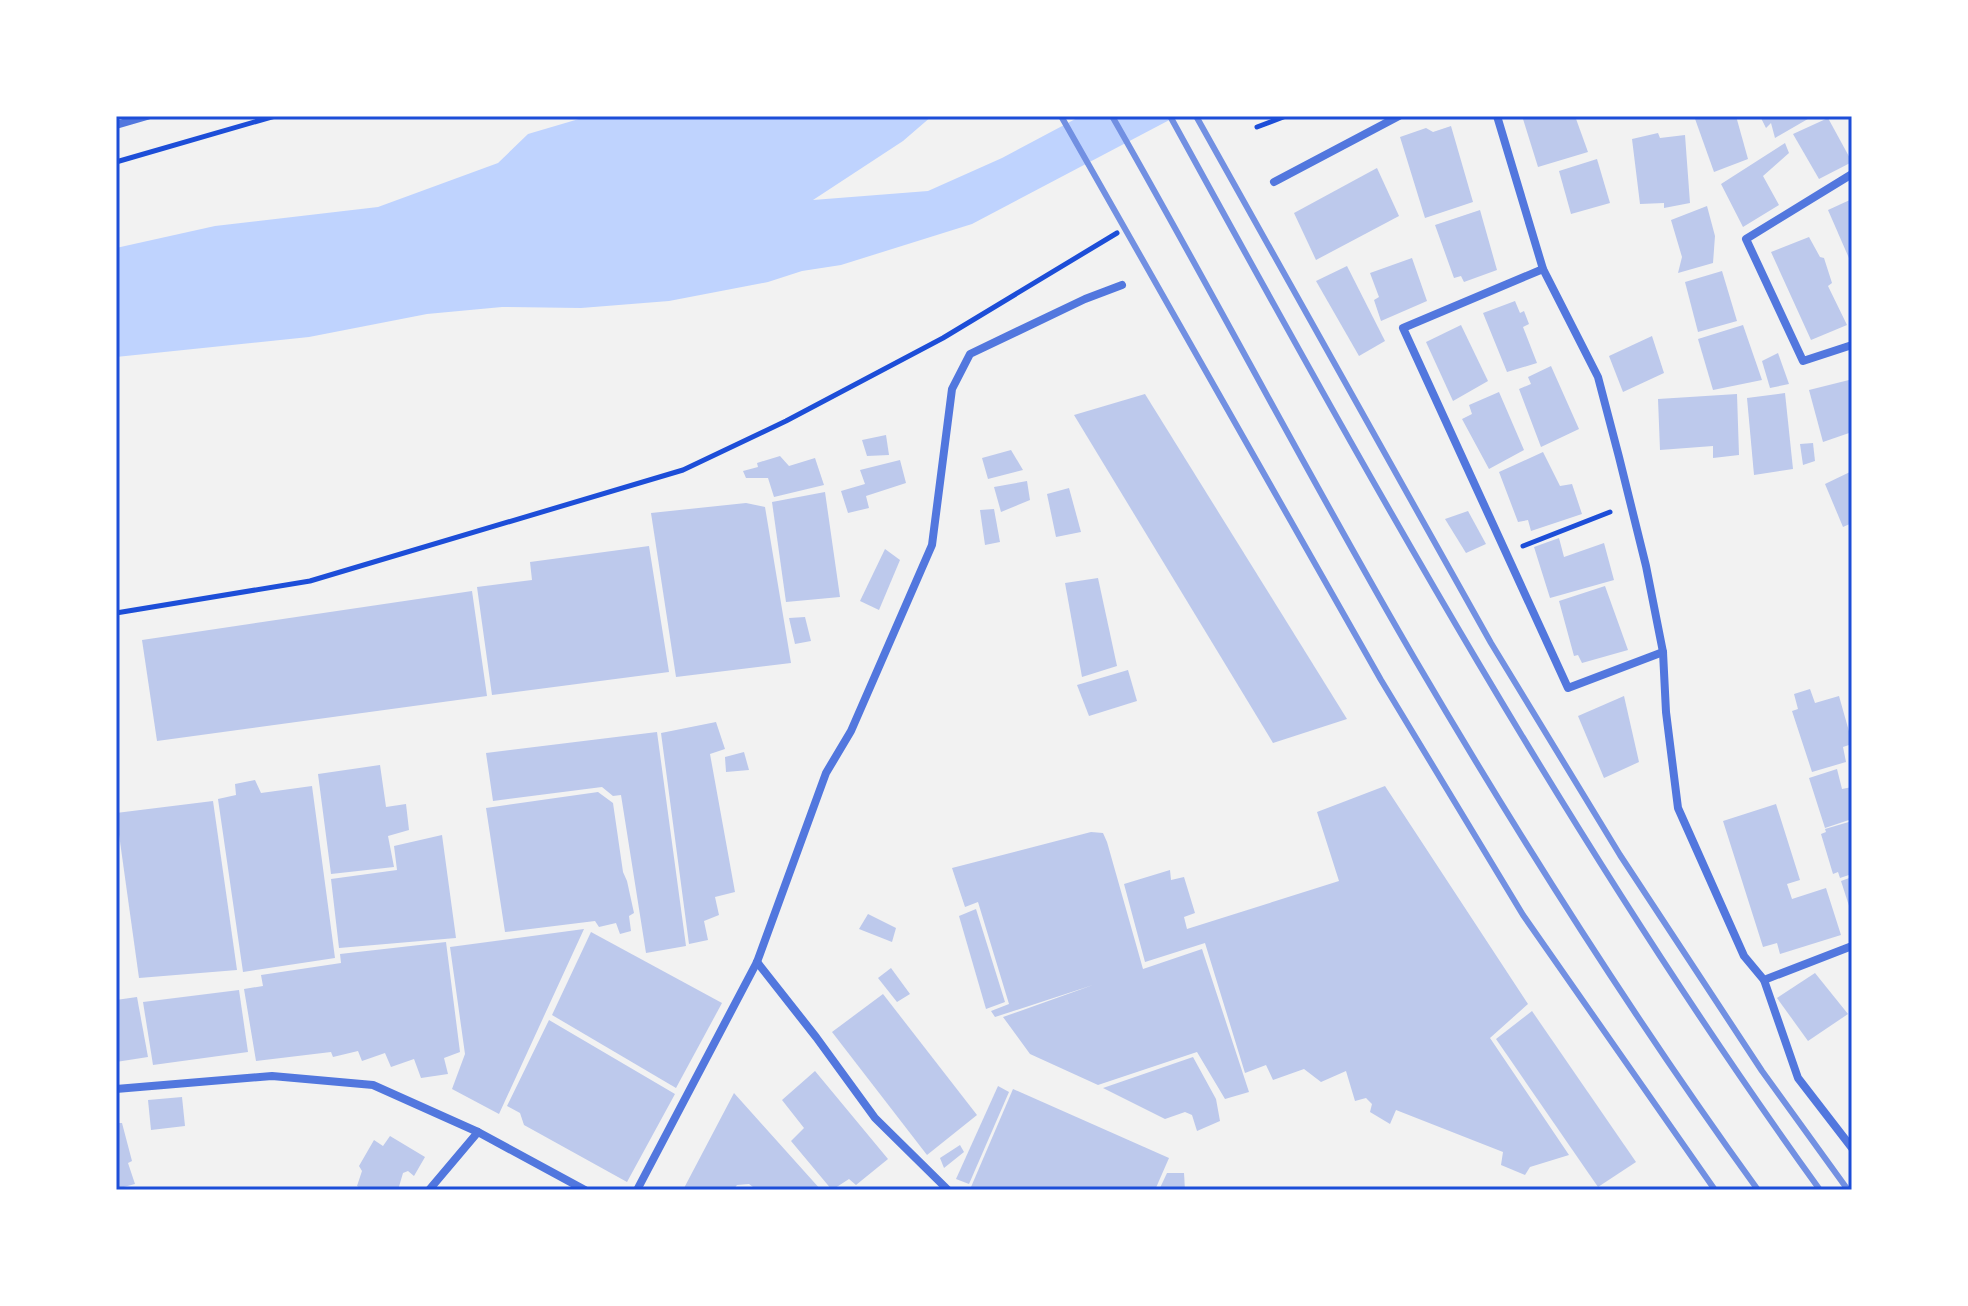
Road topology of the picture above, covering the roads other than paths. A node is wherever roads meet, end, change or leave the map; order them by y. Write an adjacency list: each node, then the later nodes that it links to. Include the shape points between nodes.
1 (147, 116): 4 (street)
2 (1399, 116): 6 (street)
3 (1497, 116): 7 (street)
4 (116, 125)
5 (1852, 174): 9 (street, via 1746,239 1803,361)
6 (1274, 182)
7 (1543, 269): 10 (street, via 1598,377); 10 (street, via 1403,328 1568,688)
8 (1122, 285): 12 (street, via 970,354 952,389 932,545 851,731 826,773)
9 (1852, 345)
10 (1663, 652): 13 (street, via 1678,808 1744,956)
11 (1852, 946): 13 (street)
12 (757, 962): 19 (street); 20 (street, via 875,1118)
13 (1764, 980): 16 (street, via 1798,1078)
14 (116, 1089): 15 (street, via 272,1076 373,1085)
15 (478, 1132): 17 (street); 18 (street)
16 (1852, 1148)
17 (429, 1190)
18 (585, 1190)
19 (637, 1190)
20 (948, 1190)

